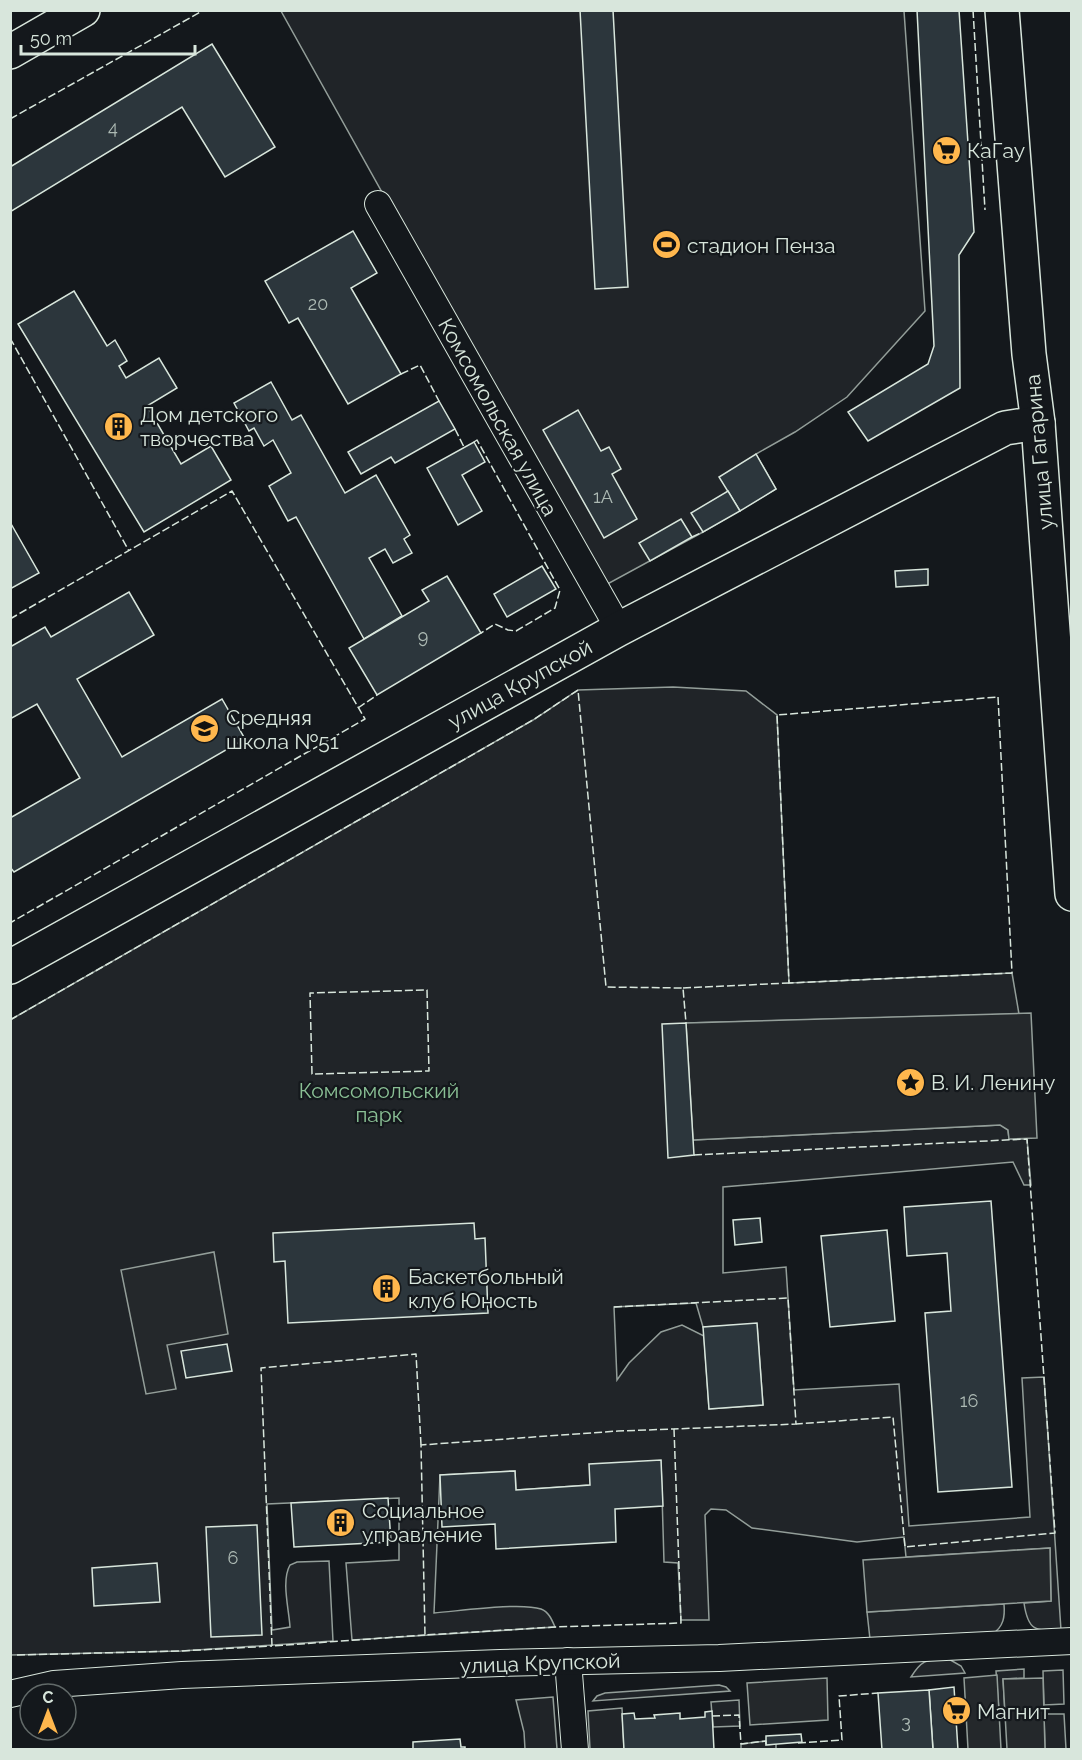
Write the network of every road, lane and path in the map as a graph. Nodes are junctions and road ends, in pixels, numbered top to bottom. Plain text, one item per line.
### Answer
1 (83, 10) edge
2 (1002, 10) edge
3 (10, 52) edge
4 (378, 204) dead end
5 (1038, 423) junction
6 (619, 629) junction
7 (1071, 894) edge
8 (10, 967) edge
9 (1071, 1641) edge
10 (568, 1661) junction
11 (10, 1694) edge
12 (575, 1749) edge

1 - 3 main road
2 - 5 main road, улица Гагарина
4 - 6 street, Комсомольская улица
5 - 6 main road, улица Крупской
5 - 7 main road, улица Гагарина
6 - 8 main road, улица Крупской
9 - 10 street, улица Крупской
10 - 11 street, улица Крупской
10 - 12 street

